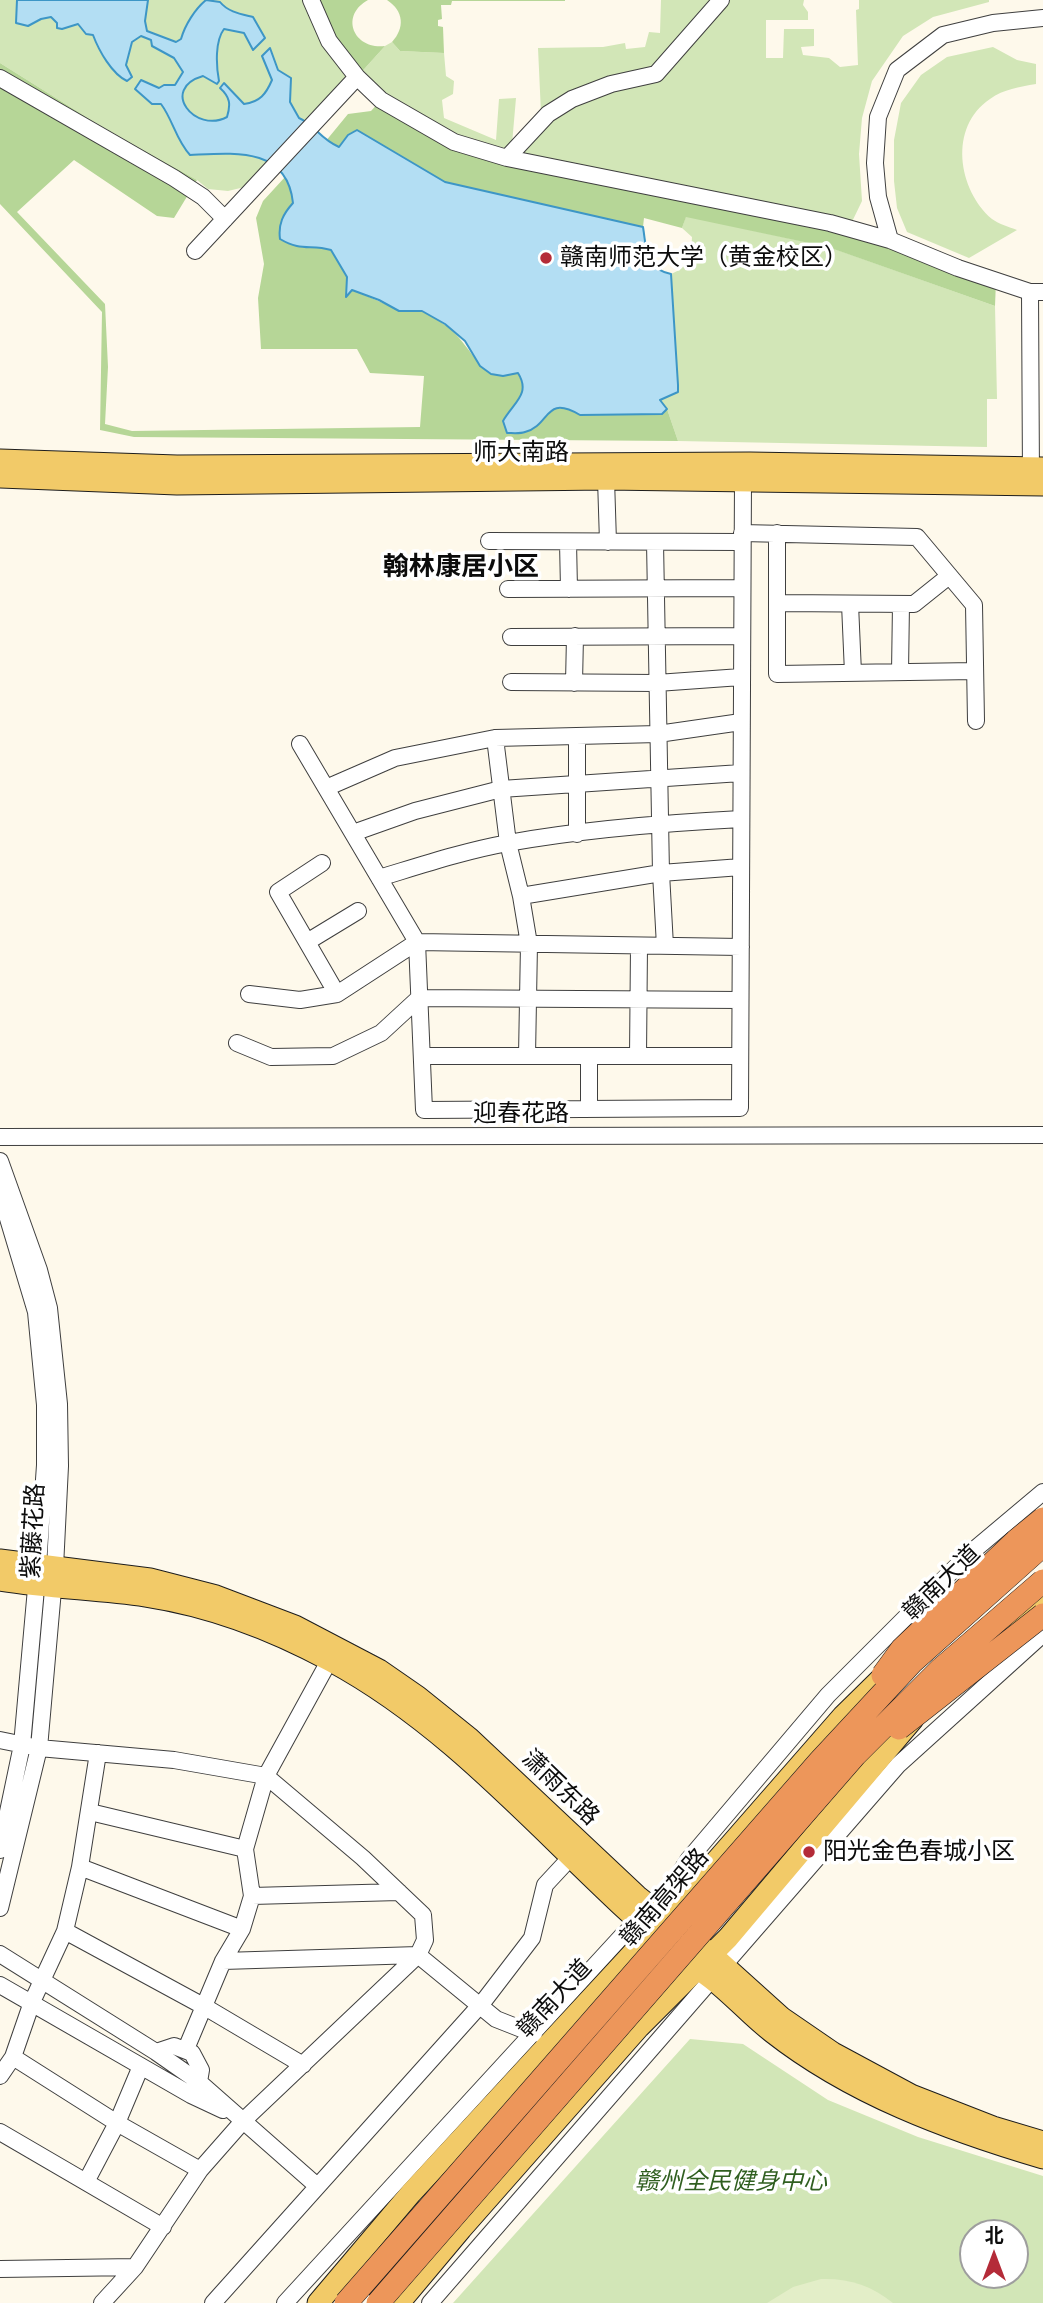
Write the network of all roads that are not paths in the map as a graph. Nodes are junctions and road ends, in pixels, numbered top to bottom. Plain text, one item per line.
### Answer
1 (311, 0) edge
2 (721, 0) edge
3 (1043, 18) edge
4 (356, 77) junction
5 (0, 78) edge
6 (507, 158) junction
7 (225, 219) junction
8 (890, 240) junction
9 (195, 251) dead end
10 (1037, 292) edge
11 (0, 460) edge
12 (1037, 476) edge
13 (0, 477) edge
14 (606, 479) junction
15 (743, 480) junction
16 (777, 533) junction
17 (742, 537) junction
18 (489, 541) dead end
19 (568, 542) junction
20 (608, 542) junction
21 (655, 542) junction
22 (949, 576) junction
23 (742, 588) junction
24 (508, 589) dead end
25 (569, 589) junction
26 (656, 589) junction
27 (778, 603) junction
28 (850, 604) junction
29 (901, 604) junction
30 (510, 636) dead end
31 (575, 636) junction
32 (656, 636) junction
33 (742, 636) junction
34 (975, 671) junction
35 (900, 672) junction
36 (853, 673) junction
37 (741, 677) junction
38 (511, 682) dead end
39 (574, 682) junction
40 (657, 683) junction
41 (976, 721) dead end
42 (741, 722) junction
43 (658, 734) junction
44 (577, 736) junction
45 (495, 738) junction
46 (300, 744) dead end
47 (741, 773) junction
48 (659, 777) junction
49 (578, 784) junction
50 (326, 788) junction
51 (501, 789) junction
52 (741, 819) junction
53 (660, 824) junction
54 (353, 833) junction
55 (577, 834) junction
56 (508, 843) junction
57 (322, 863) dead end
58 (741, 867) junction
59 (661, 873) junction
60 (379, 878) junction
61 (521, 895) junction
62 (358, 911) dead end
63 (307, 942) junction
64 (417, 942) junction
65 (529, 944) junction
66 (639, 946) junction
67 (665, 946) junction
68 (741, 947) junction
69 (249, 994) dead end
70 (337, 994) junction
71 (419, 998) junction
72 (528, 999) junction
73 (639, 999) junction
74 (740, 999) junction
75 (237, 1043) dead end
76 (422, 1056) junction
77 (527, 1056) junction
78 (589, 1056) junction
79 (638, 1056) junction
80 (740, 1056) junction
81 (589, 1109) junction
82 (1043, 1135) edge
83 (0, 1137) edge
84 (0, 1161) edge
85 (0, 1192) edge
86 (1043, 1492) edge
87 (1043, 1519) edge
88 (1043, 1528) edge
89 (1043, 1545) edge
90 (0, 1560) edge
91 (46, 1577) junction
92 (0, 1580) edge
93 (1043, 1581) edge
94 (1043, 1597) edge
95 (1043, 1615) edge
96 (1043, 1634) edge
97 (333, 1653) junction
98 (0, 1741) edge
99 (31, 1747) junction
100 (98, 1753) junction
101 (829, 1768) junction
102 (266, 1776) junction
103 (90, 1812) junction
104 (245, 1849) junction
105 (0, 1850) edge
106 (571, 1857) junction
107 (80, 1867) junction
108 (399, 1892) junction
109 (252, 1896) junction
110 (0, 1908) edge
111 (653, 1920) junction
112 (242, 1929) junction
113 (65, 1931) junction
114 (0, 1954) edge
115 (418, 1955) junction
116 (223, 1961) junction
117 (711, 1967) junction
118 (43, 1979) junction
119 (0, 1986) edge
120 (32, 2002) junction
121 (205, 2007) junction
122 (479, 2007) junction
123 (534, 2034) junction
124 (186, 2049) junction
125 (156, 2052) junction
126 (13, 2057) junction
127 (303, 2065) junction
128 (141, 2066) junction
129 (0, 2076) edge
130 (200, 2082) junction
131 (244, 2120) junction
132 (117, 2123) junction
133 (0, 2132) edge
134 (1043, 2142) edge
135 (1043, 2158) edge
136 (200, 2170) junction
137 (86, 2182) junction
138 (316, 2185) junction
139 (163, 2227) junction
140 (135, 2267) junction
141 (0, 2269) edge
142 (102, 2303) edge
143 (213, 2303) edge
144 (285, 2303) edge
145 (318, 2303) edge
146 (346, 2303) edge
147 (378, 2303) edge
148 (399, 2303) edge
149 (430, 2303) edge

1 - 4 street
2 - 6 street
3 - 8 street
4 - 6 street
4 - 7 street
5 - 7 street
6 - 8 street
7 - 9 street
8 - 10 street
10 - 12 street
11 - 12 main road, 师大南路
12 - 15 main road, 师大南路
13 - 14 main road, 师大南路
14 - 15 main road, 师大南路
14 - 20 street
15 - 17 street
16 - 17 street
16 - 22 street
16 - 27 street
17 - 21 street
17 - 23 street
18 - 19 street
19 - 20 street
19 - 25 street
20 - 21 street
21 - 26 street
22 - 29 street
22 - 34 street
23 - 26 street
23 - 33 street
24 - 25 street
25 - 26 street
26 - 32 street
27 - 28 street
27 - 36 street
28 - 29 street
28 - 36 street
29 - 35 street
30 - 31 street
31 - 32 street
31 - 39 street
32 - 33 street
32 - 40 street
33 - 37 street
34 - 35 street
34 - 41 street
35 - 36 street
37 - 40 street
37 - 42 street
38 - 39 street
39 - 40 street
40 - 43 street
42 - 43 street
42 - 47 street
43 - 44 street
43 - 48 street
44 - 45 street
44 - 49 street
45 - 50 street
45 - 51 street
46 - 50 street
47 - 48 street
47 - 52 street
48 - 49 street
48 - 53 street
49 - 51 street
49 - 55 street
50 - 54 street
51 - 54 street
51 - 56 street
52 - 53 street
52 - 58 street
53 - 55 street
53 - 59 street
54 - 60 street
55 - 56 street
56 - 60 street
56 - 61 street
57 - 63 street
58 - 59 street
58 - 68 street
59 - 61 street
59 - 67 street
60 - 64 street
61 - 65 street
62 - 63 street
63 - 70 street
64 - 65 street
64 - 70 street
64 - 71 street
65 - 66 street
65 - 72 street
66 - 67 street
66 - 73 street
67 - 68 street
68 - 74 street
69 - 70 street
71 - 72 street
71 - 75 street
71 - 76 street
72 - 73 street
72 - 77 street
73 - 74 street
73 - 79 street
74 - 80 street
76 - 77 street
76 - 81 street
77 - 78 street
78 - 79 street
78 - 81 street
79 - 80 street
80 - 81 street
82 - 83 street, 迎春花路
84 - 91 street, 紫藤花路
85 - 91 street, 紫藤花路
86 - 111 street
87 - 101 highway, bridge
88 - 111 main road, 赣南大道
89 - 101 highway, 赣南高架路, bridge
90 - 91 main road, 潇雨东路
91 - 92 main road, 潇雨东路
91 - 97 main road, 潇雨东路
91 - 99 street, 紫藤花路
93 - 101 highway, 赣南高架路, bridge
94 - 117 main road
95 - 101 highway, bridge
96 - 117 street
97 - 102 street
97 - 106 main road, 潇雨东路
97 - 111 main road, 潇雨东路
98 - 99 street
99 - 100 street
99 - 105 street, 紫藤花路
99 - 110 street, 紫藤花路
100 - 102 street
100 - 103 street
101 - 146 highway, 赣南高架路, bridge
101 - 147 highway, 赣南高架路, bridge
102 - 104 street
102 - 108 street
103 - 104 street
103 - 107 street
104 - 109 street
106 - 111 main road, 潇雨东路
106 - 122 street
107 - 112 street
107 - 113 street
108 - 109 street
108 - 115 street
109 - 112 street
111 - 117 main road, 潇雨东路
111 - 123 street
111 - 145 main road, 赣南大道
112 - 116 street
113 - 118 street
113 - 121 street
114 - 118 street
115 - 116 street
115 - 122 street
115 - 127 street
116 - 121 street
117 - 134 main road, 潇雨东路
117 - 135 main road, 潇雨东路
117 - 148 main road
117 - 149 street
118 - 120 street
118 - 125 street
119 - 120 street
120 - 126 street
120 - 128 street
121 - 124 street
121 - 127 street
122 - 123 street
122 - 138 street
123 - 144 street
124 - 125 street
124 - 130 street
125 - 130 street
126 - 129 street
126 - 132 street
127 - 131 street
128 - 131 street
128 - 132 street
130 - 131 street
131 - 136 street
131 - 138 street
132 - 136 street
132 - 137 street
133 - 137 street
136 - 139 street
137 - 139 street
138 - 143 street
139 - 140 street
140 - 141 street
140 - 142 street

